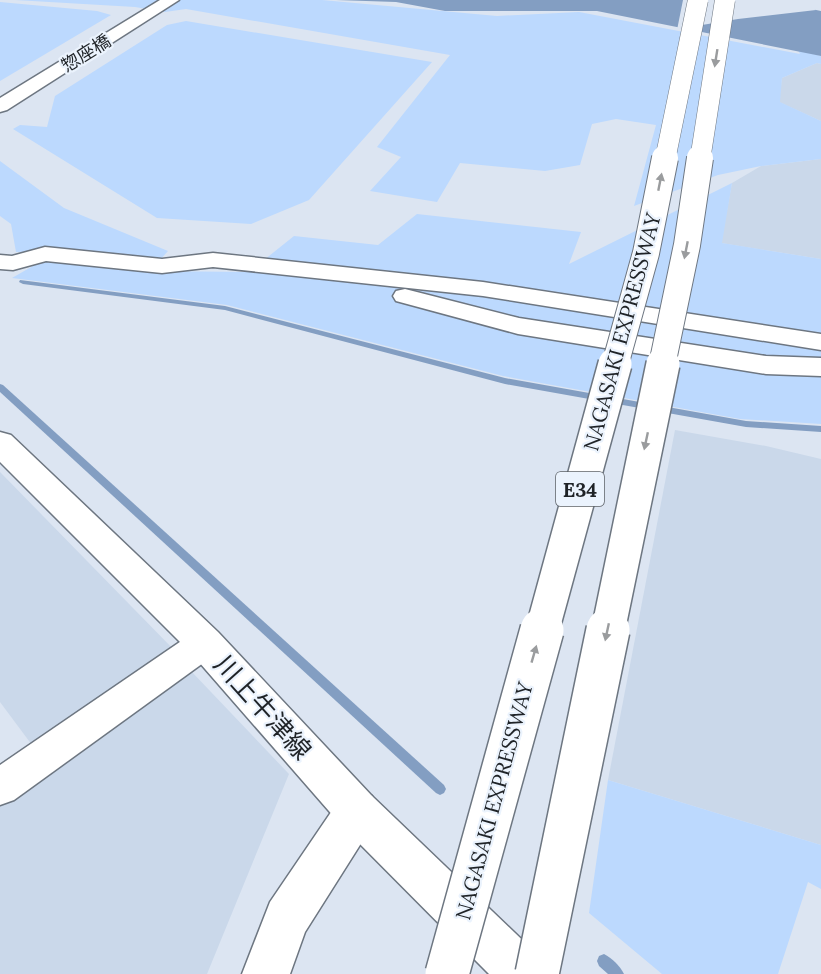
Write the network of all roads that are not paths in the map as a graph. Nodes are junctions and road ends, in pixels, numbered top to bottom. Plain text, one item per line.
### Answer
1 (171, 0) edge
2 (698, 0) edge
3 (725, 0) edge
4 (0, 106) edge
5 (0, 262) edge
6 (310, 271) junction
7 (821, 342) edge
8 (821, 367) edge
9 (0, 443) edge
10 (205, 643) junction
11 (0, 787) edge
12 (357, 811) junction
13 (266, 974) edge
14 (447, 974) edge
15 (523, 974) edge
16 (537, 974) edge

1 - 4 street, 惣座橋
14 -> 2 main road, NAGASAKI EXPRESSWAY / E34, bridge
3 -> 16 main road, NAGASAKI EXPRESSWAY / E34, bridge
5 - 6 street
6 - 7 street
6 - 8 street
9 - 10 main road, 川上牛津線
10 - 11 street
10 - 12 main road, 川上牛津線
12 - 13 main road
12 - 15 main road, 川上牛津線

